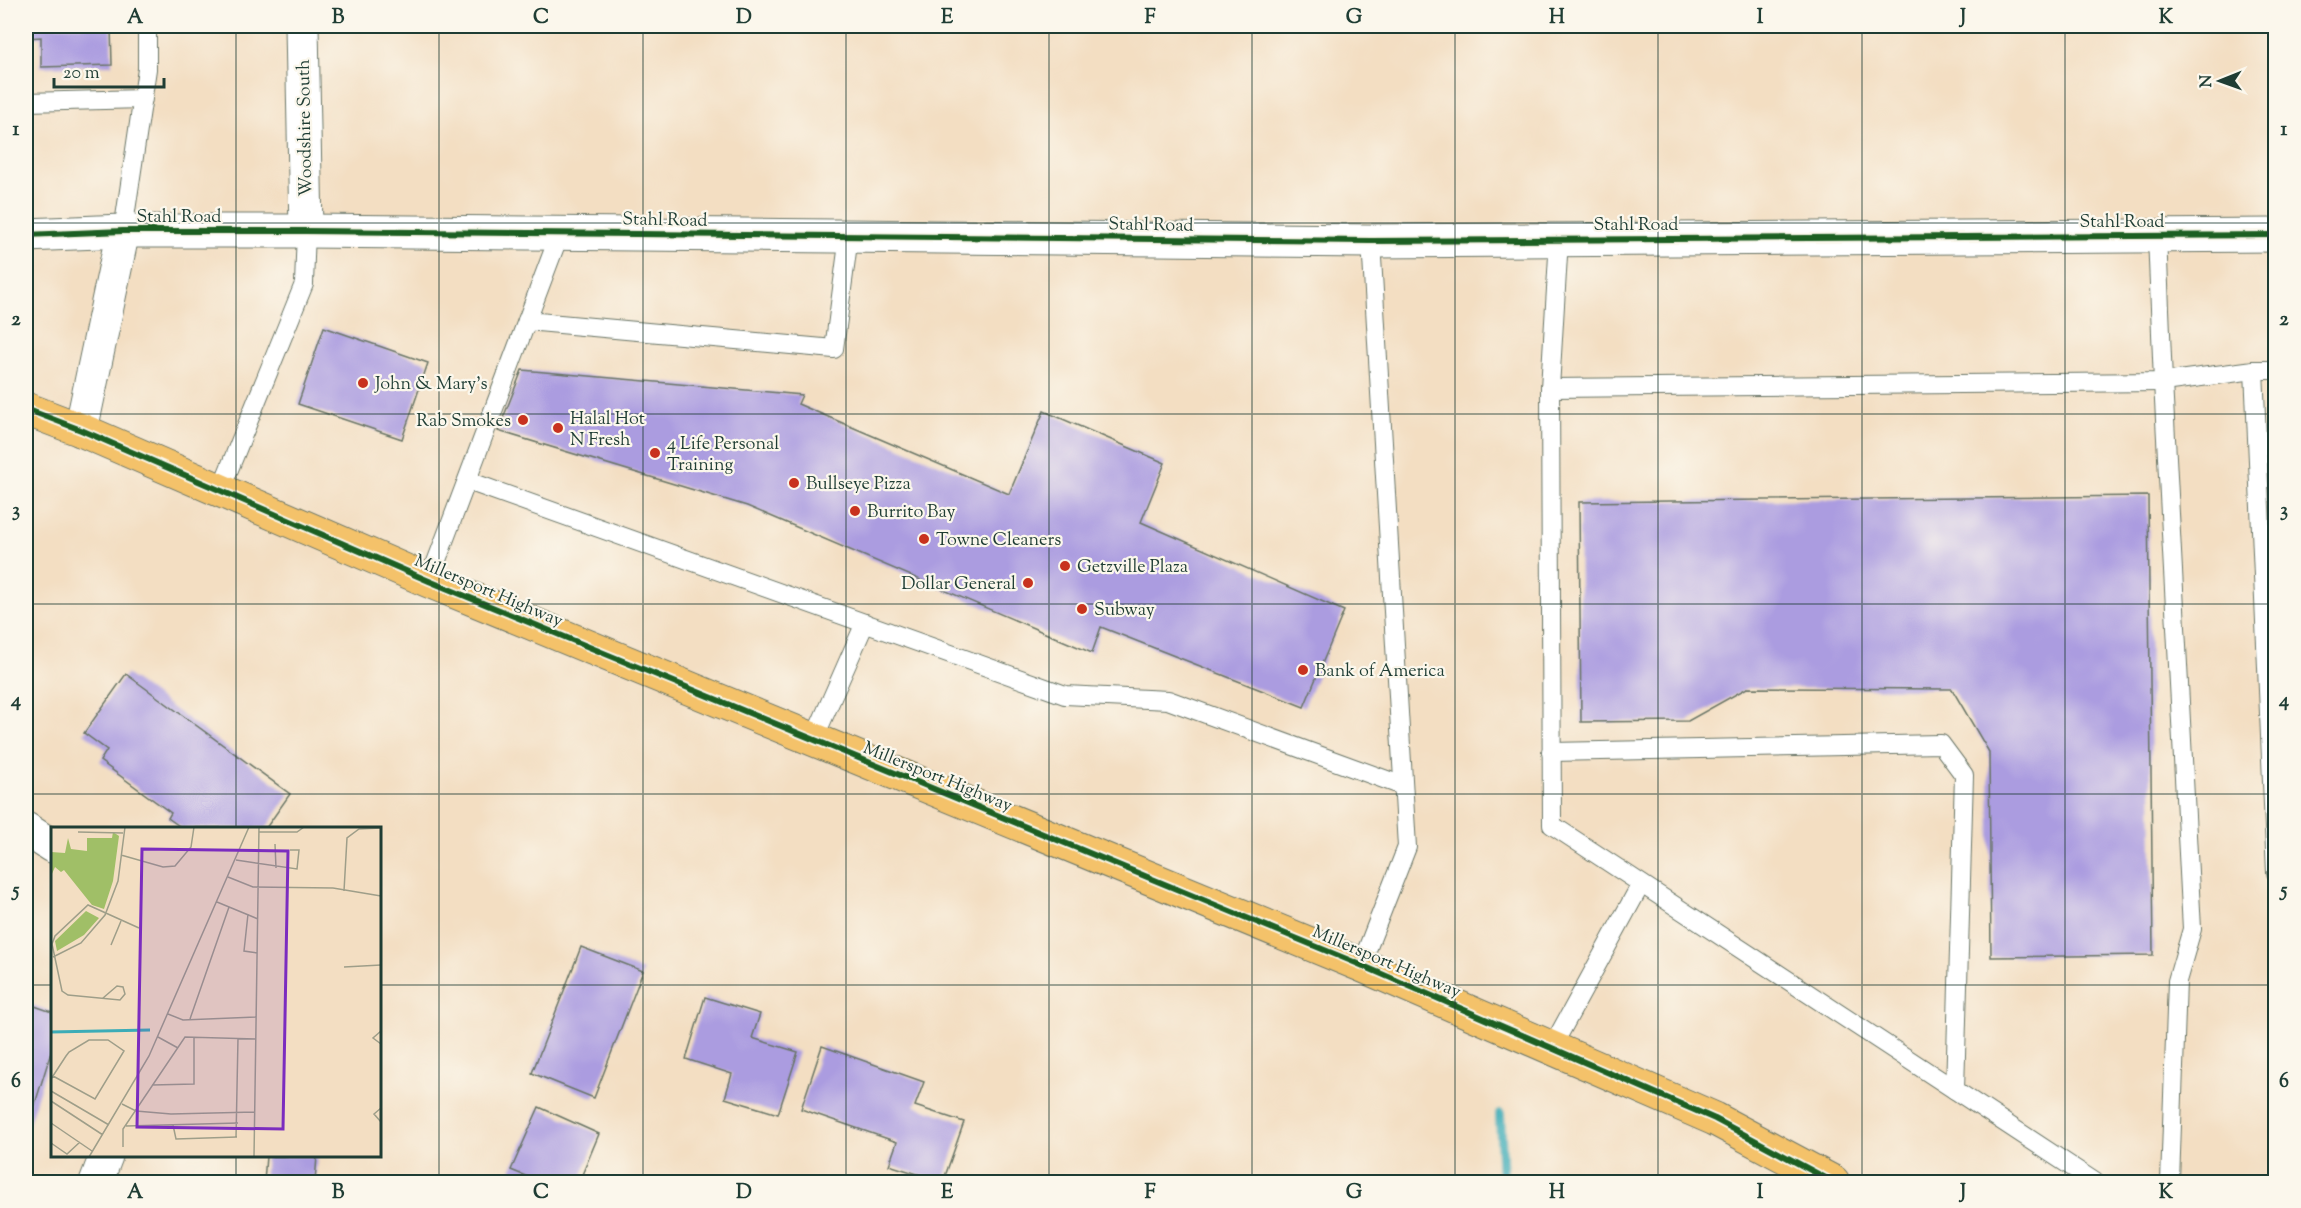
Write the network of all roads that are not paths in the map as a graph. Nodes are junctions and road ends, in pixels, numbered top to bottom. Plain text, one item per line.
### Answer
1 (147, 26) edge
2 (302, 26) edge
3 (143, 99) junction
4 (26, 102) edge
5 (123, 231) junction
6 (306, 231) junction
7 (561, 233) junction
8 (26, 235) edge
9 (849, 236) junction
10 (2157, 236) junction
11 (2276, 236) edge
12 (1558, 239) junction
13 (1371, 241) junction
14 (527, 321) junction
15 (2276, 369) edge
16 (2254, 370) junction
17 (2163, 382) junction
18 (1550, 388) junction
19 (26, 409) edge
20 (81, 430) junction
21 (468, 481) junction
22 (221, 489) junction
23 (429, 581) junction
24 (865, 623) junction
25 (813, 741) junction
26 (1551, 752) junction
27 (1403, 786) junction
28 (26, 830) edge
29 (51, 845) edge
30 (2276, 873) edge
31 (1641, 884) junction
32 (1361, 965) junction
33 (1551, 1049) junction
34 (1955, 1090) junction
35 (105, 1157) edge
36 (96, 1182) edge
37 (1833, 1182) edge
38 (2095, 1182) edge
39 (2170, 1182) edge

1 - 3 lane
2 - 6 street, Woodshire South
3 - 4 lane
3 - 5 lane
5 - 6 street, Stahl Road
5 - 8 street, Stahl Road
5 - 20 street
6 - 7 street, Stahl Road
6 - 22 lane
7 - 9 street, Stahl Road
7 - 14 lane
9 - 13 street, Stahl Road
9 - 14 lane
10 - 11 street, Stahl Road
10 - 12 street, Stahl Road
10 - 17 lane
12 - 13 street, Stahl Road
12 - 18 lane
13 - 27 lane
14 - 21 lane
15 - 16 lane
16 - 17 lane
16 - 30 lane
17 - 18 lane
17 - 39 lane
18 - 26 lane
19 - 20 main road, Millersport Highway
20 - 22 main road, Millersport Highway
21 - 23 lane
21 - 24 lane
22 - 23 main road, Millersport Highway
23 - 25 main road, Millersport Highway
24 - 25 lane
24 - 27 lane
25 - 32 main road, Millersport Highway
26 - 31 lane
26 - 34 lane
27 - 32 lane
28 - 29 street
31 - 33 lane
31 - 34 lane
32 - 33 main road, Millersport Highway
33 - 37 main road, Millersport Highway
34 - 38 lane
35 - 36 street

